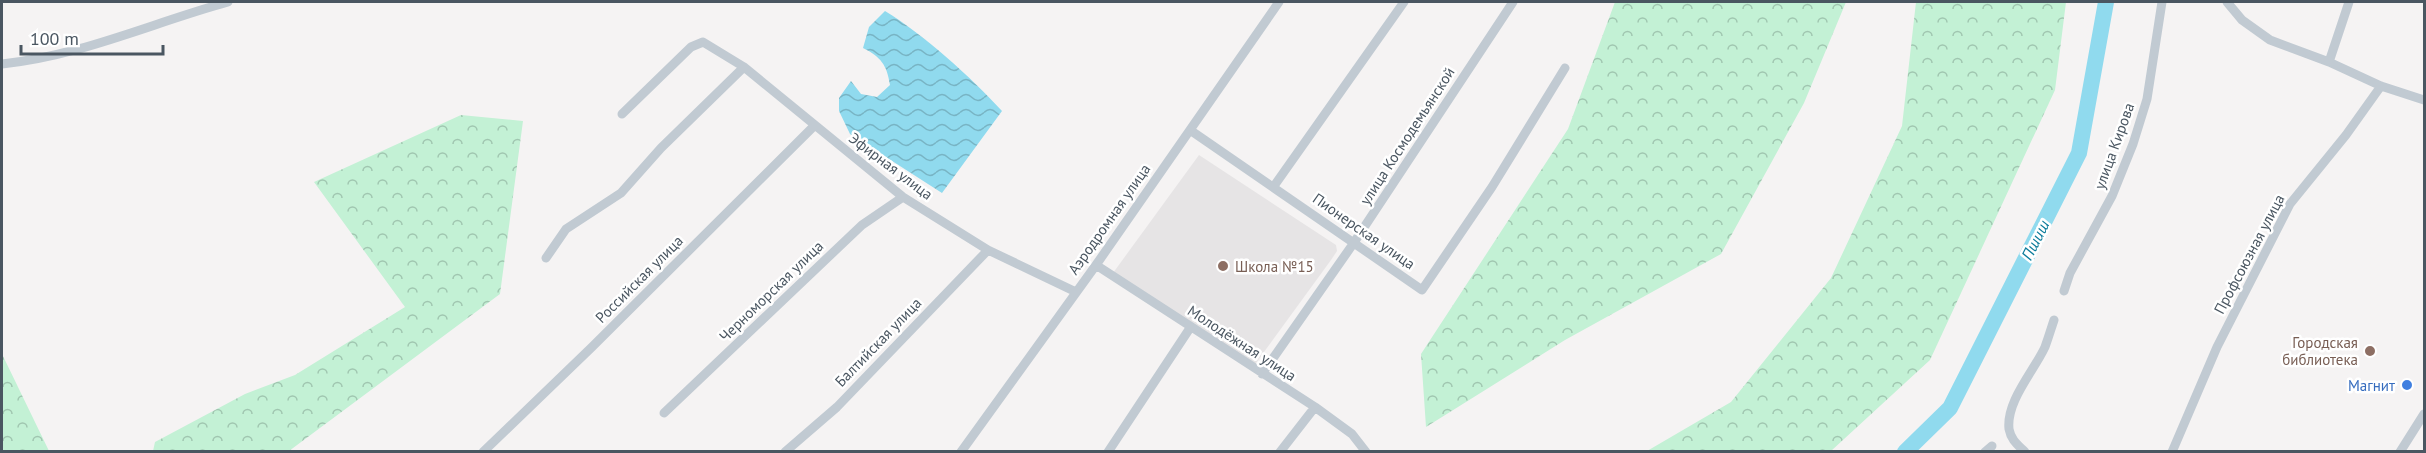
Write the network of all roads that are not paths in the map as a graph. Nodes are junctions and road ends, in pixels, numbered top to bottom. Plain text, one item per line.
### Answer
1 (190, 2) edge
2 (228, 2) edge
3 (1279, 2) edge
4 (1404, 2) edge
5 (1513, 2) edge
6 (2162, 2) edge
7 (2227, 2) edge
8 (2349, 2) edge
9 (192, 12) junction
10 (2329, 62) junction
11 (2, 64) edge
12 (744, 67) junction
13 (1565, 68) dead end
14 (2381, 86) junction
15 (2424, 100) edge
16 (622, 114) dead end
17 (814, 126) junction
18 (1190, 130) junction
19 (1274, 186) junction
20 (903, 197) junction
21 (1353, 244) junction
22 (988, 250) junction
23 (546, 258) dead end
24 (1096, 265) junction
25 (2064, 291) dead end
26 (1076, 292) junction
27 (2054, 320) dead end
28 (1190, 328) junction
29 (1262, 374) junction
30 (1315, 407) junction
31 (664, 413) dead end
32 (2424, 414) edge
33 (483, 452) edge
34 (785, 452) edge
35 (961, 452) edge
36 (1108, 452) edge
37 (1280, 452) edge
38 (1366, 452) edge
39 (2025, 452) edge
40 (2172, 452) edge
41 (2400, 452) edge

1 - 9 street
2 - 9 street
3 - 18 street, Аэродромная улица
4 - 19 street
5 - 21 street, улица Космодемьянской
6 - 25 street, улица Кирова
7 - 10 street
8 - 10 street
9 - 11 street
10 - 14 street
12 - 16 street, Эфирная улица
12 - 17 street, Эфирная улица
12 - 23 street
13 - 21 street, Пионерская улица
14 - 15 street
14 - 40 street, Профсоюзная улица
17 - 20 street, Эфирная улица
17 - 33 street, Российская улица
18 - 19 street, Пионерская улица
18 - 24 street, Аэродромная улица
19 - 21 street, Пионерская улица
20 - 22 street, Эфирная улица
20 - 31 street, Черноморская улица
21 - 29 street, улица Космодемьянской
22 - 26 street, Эфирная улица
22 - 34 street, Балтийская улица
24 - 26 street, Аэродромная улица
24 - 28 street, Молодёжная улица
26 - 35 street, Аэродромная улица
27 - 39 street
28 - 29 street, Молодёжная улица
28 - 36 street
29 - 30 street, Молодёжная улица
30 - 37 street
30 - 38 street, Молодёжная улица
32 - 41 street

